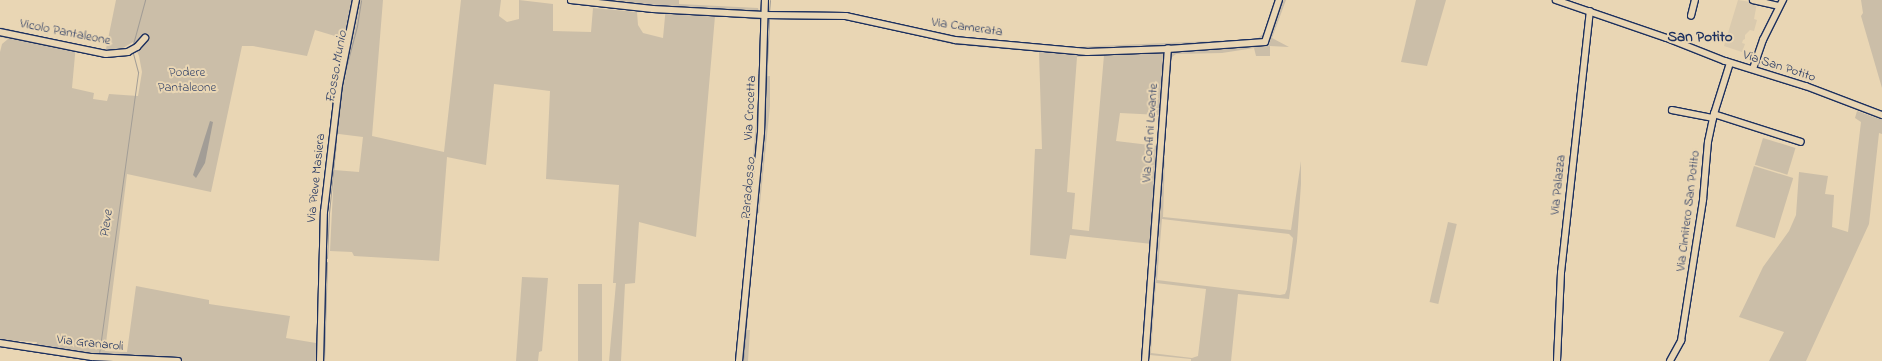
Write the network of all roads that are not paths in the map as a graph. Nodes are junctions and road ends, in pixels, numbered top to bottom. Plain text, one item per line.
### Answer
1 (356, 0) edge
2 (571, 0) edge
3 (766, 0) edge
4 (1280, 0) edge
5 (1556, 0) edge
6 (1695, 0) edge
7 (1753, 0) edge
8 (1783, 0) edge
9 (1779, 6) junction
10 (1590, 12) junction
11 (764, 15) junction
12 (1691, 16) dead end
13 (0, 32) edge
14 (145, 38) dead end
15 (1168, 49) junction
16 (1730, 63) junction
17 (1753, 69) junction
18 (1672, 110) dead end
19 (1882, 114) edge
20 (1713, 116) junction
21 (1801, 142) dead end
22 (0, 344) edge
23 (178, 361) edge
24 (320, 361) edge
25 (739, 361) edge
26 (1145, 361) edge
27 (1557, 361) edge
28 (1670, 361) edge

1 - 24 street, Via Pieve Masiera
2 - 11 street, Via Camerata
3 - 11 street, Via Crocetta
4 - 15 street
5 - 10 street, Via San Potito
6 - 12 street
7 - 9 street
8 - 9 street
9 - 17 street
10 - 16 street, Via San Potito
10 - 27 street, Via Palazza
11 - 15 street, Via Camerata
11 - 25 street, Via Crocetta
13 - 14 street, Vicolo Pantaleone
15 - 26 street, Via Confini Levante
16 - 17 street, Via San Potito
16 - 20 street, Via Cimitero San Potito
17 - 19 street, Via San Potito
18 - 20 street
20 - 21 street
20 - 28 street, Via Cimitero San Potito
22 - 23 street, Via Granaroli

